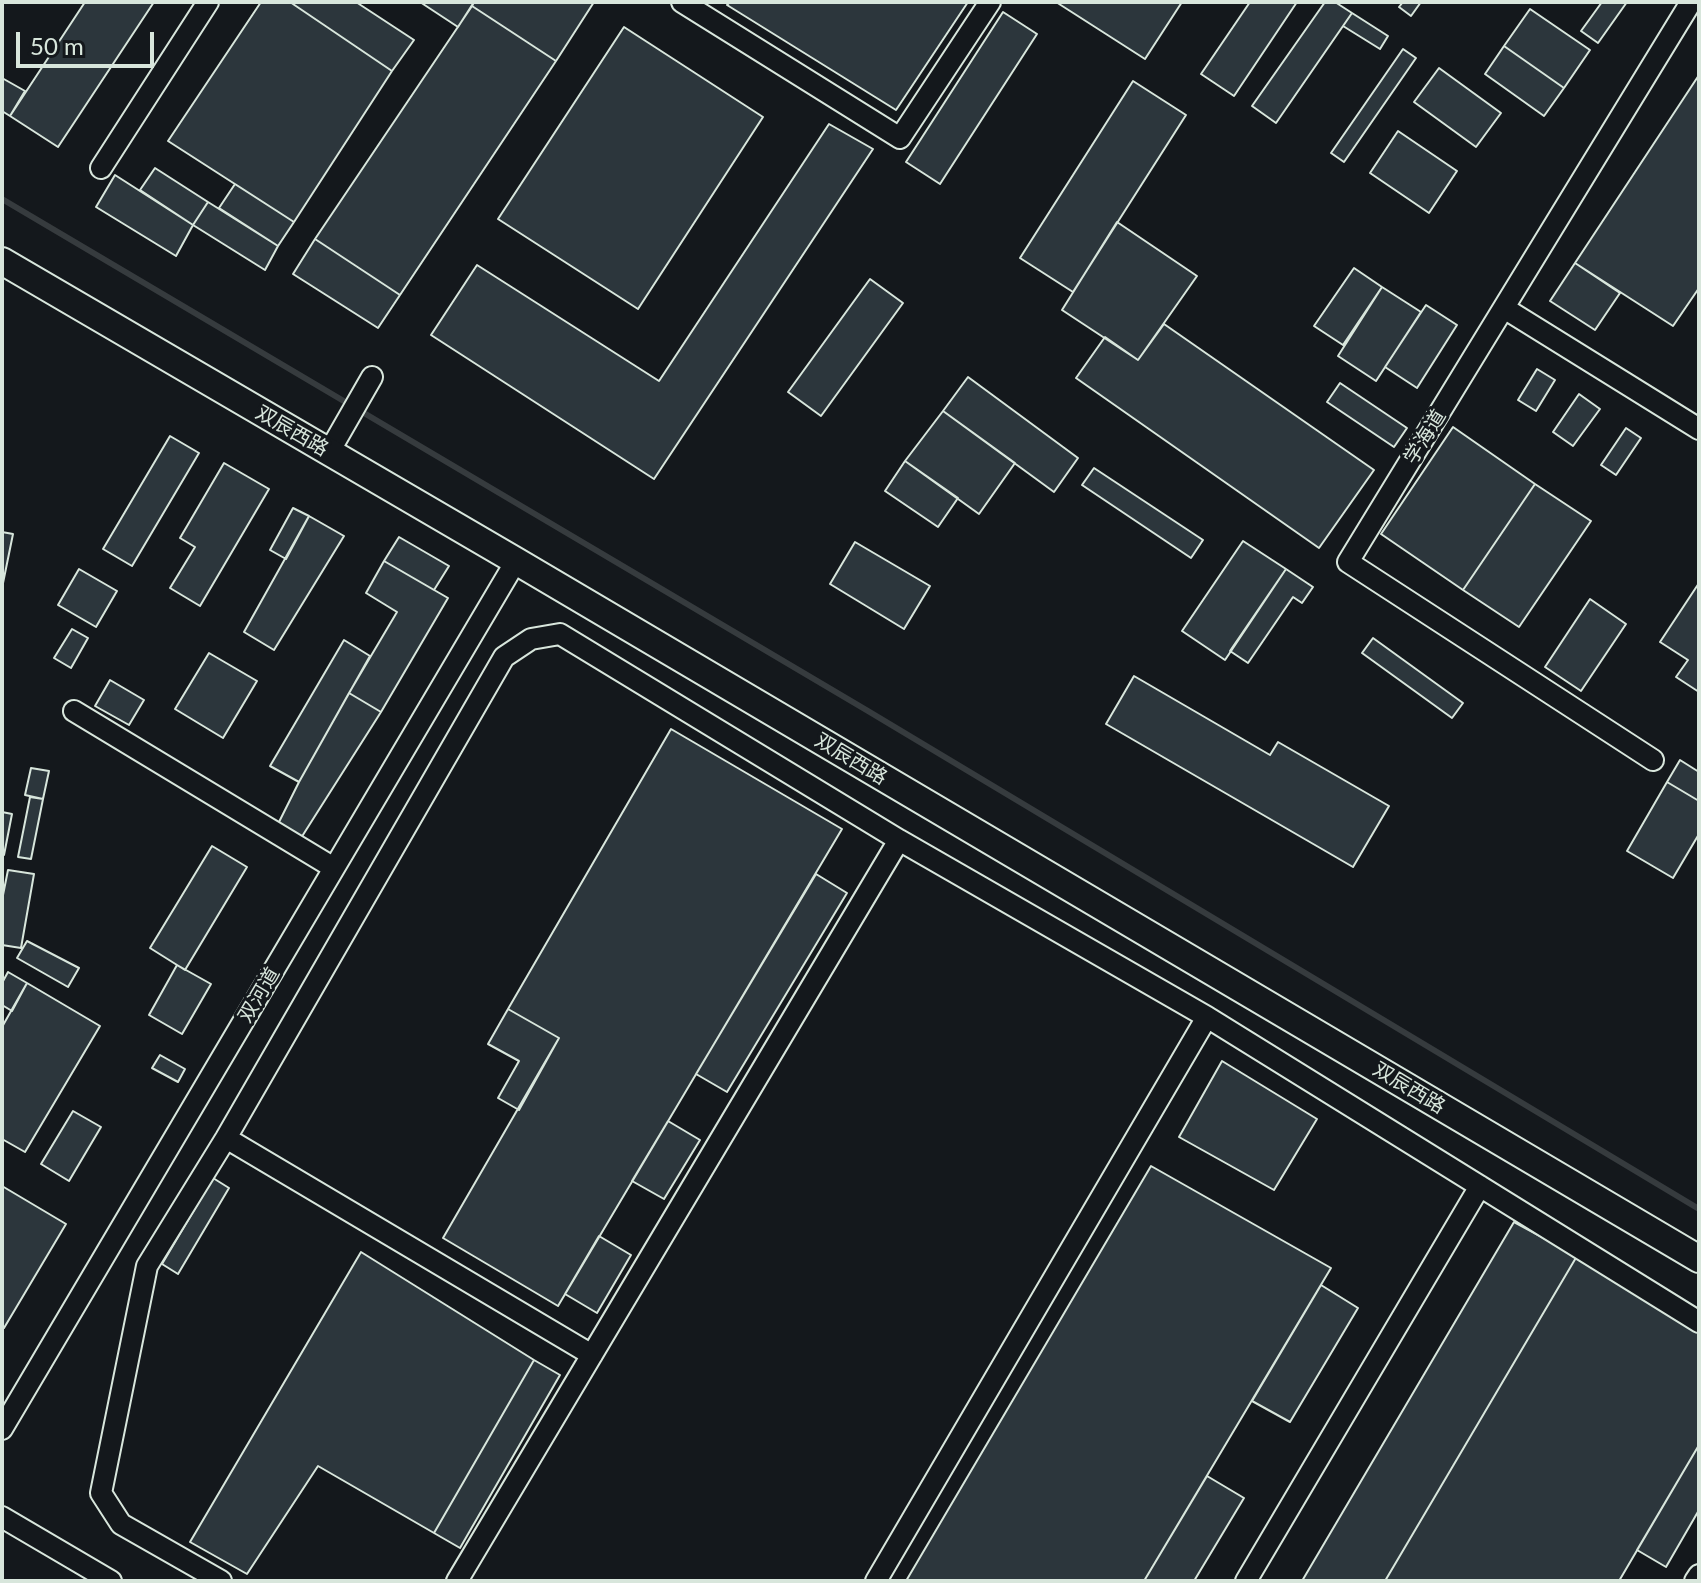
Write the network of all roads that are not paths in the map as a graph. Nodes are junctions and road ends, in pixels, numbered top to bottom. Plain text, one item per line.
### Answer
1 (208, 2) edge
2 (682, 2) edge
3 (990, 2) edge
4 (1691, 2) edge
5 (101, 168) dead end
6 (2, 261) edge
7 (1504, 308) junction
8 (372, 377) dead end
9 (1699, 429) edge
10 (329, 452) junction
11 (516, 561) junction
12 (74, 711) dead end
13 (1653, 760) dead end
14 (899, 840) junction
15 (334, 868) junction
16 (1207, 1017) junction
17 (226, 1138) junction
18 (1480, 1186) junction
19 (1699, 1259) edge
20 (1699, 1322) edge
21 (592, 1355) junction
22 (2, 1429) edge
23 (2, 1517) edge
24 (1699, 1575) edge
25 (111, 1581) edge
26 (221, 1581) edge
27 (457, 1581) edge
28 (876, 1581) edge
29 (1246, 1581) edge
30 (1695, 1581) edge

1 - 5 street
2 - 3 street
4 - 7 street, 学海道
6 - 10 main road, 双辰西路
7 - 9 street
7 - 13 street, 学海道
8 - 10 street
10 - 11 main road, 双辰西路
11 - 15 street, 双河道
11 - 19 main road, 双辰西路
12 - 15 street
14 - 16 street
14 - 17 street
14 - 21 street
15 - 22 street, 双河道
16 - 18 street
16 - 28 street
17 - 21 street
17 - 26 street
18 - 20 street
18 - 29 street
21 - 27 street
23 - 25 street
24 - 30 street

